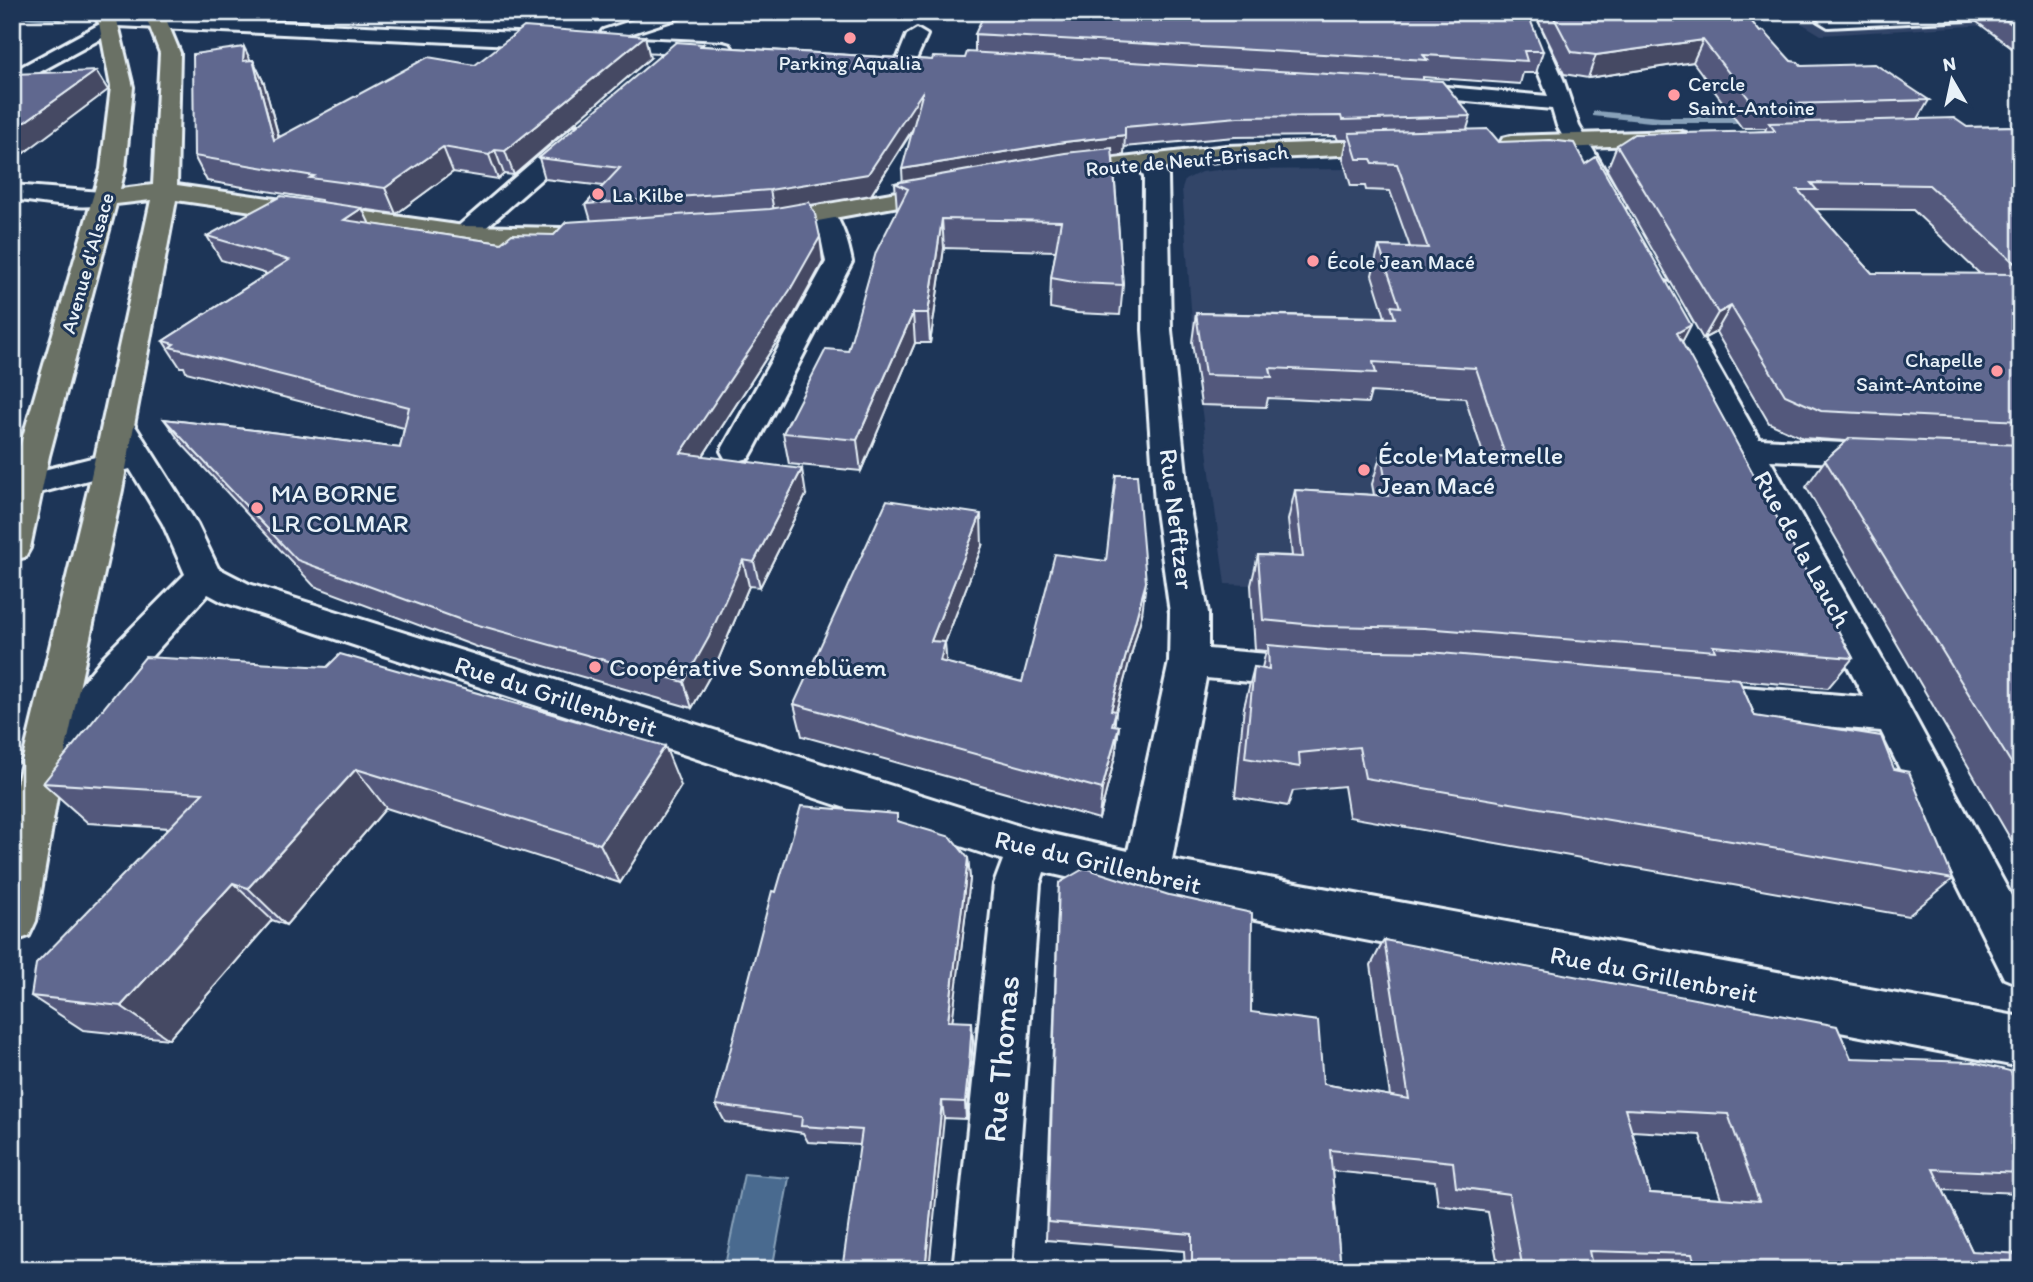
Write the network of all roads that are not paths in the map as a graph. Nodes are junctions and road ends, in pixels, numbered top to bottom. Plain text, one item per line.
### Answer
1 (678, 12) edge
2 (1523, 12) edge
3 (2010, 12) edge
4 (1907, 14) edge
5 (107, 21) edge
6 (1828, 21) dead end
7 (273, 29) junction
8 (161, 31) edge
9 (917, 35) dead end
10 (585, 42) junction
11 (681, 46) junction
12 (747, 50) edge
13 (933, 61) edge
14 (660, 64) edge
15 (12, 81) edge
16 (1387, 89) edge
17 (1558, 103) junction
18 (598, 118) edge
19 (1693, 138) edge
20 (1577, 141) junction
21 (1490, 144) edge
22 (1420, 146) edge
23 (1149, 161) junction
24 (1039, 176) edge
25 (976, 185) edge
26 (12, 192) edge
27 (164, 195) junction
28 (103, 203) junction
29 (12, 206) edge
30 (822, 213) junction
31 (735, 226) edge
32 (1627, 231) edge
33 (464, 234) junction
34 (579, 236) edge
35 (1646, 264) edge
36 (118, 423) joint
37 (1749, 449) junction
38 (737, 451) dead end
39 (1912, 456) edge
40 (125, 459) junction
41 (19, 487) edge
42 (12, 548) edge
43 (204, 576) junction
44 (1189, 662) junction
45 (1343, 674) edge
46 (1660, 696) edge
47 (1894, 716) junction
48 (42, 762) junction
49 (1029, 849) junction
50 (1146, 874) junction
51 (12, 921) edge
52 (2021, 962) edge
53 (2021, 1042) edge
54 (982, 1270) edge

1 - 10 street
2 - 17 street
3 - 4 street
4 - 6 street
5 - 8 main road
5 - 15 street
5 - 28 main road, Avenue d'Alsace
7 - 8 street
7 - 8 street
7 - 10 street
8 - 27 main road
9 - 13 street
10 - 11 street
11 - 12 street
11 - 14 street
16 - 17 street
17 - 20 street
18 - 33 street
19 - 20 main road
20 - 21 main road
20 - 32 street
22 - 23 main road, Route de Neuf-Brisach
23 - 24 main road, Route de Neuf-Brisach
23 - 44 street, Rue Nefftzer
25 - 30 main road
26 - 28 street
27 - 28 main road
27 - 33 main road
27 - 36 main road
28 - 29 street
28 - 41 main road, Avenue d'Alsace
30 - 31 main road
30 - 38 street
33 - 34 main road
35 - 37 street, Rue de la Lauch
36 - 40 street
37 - 39 street
37 - 47 street, Rue de la Lauch
40 - 41 street
40 - 43 street
40 - 48 main road
41 - 42 main road, Avenue d'Alsace
43 - 48 street
43 - 49 street, Rue du Grillenbreit
44 - 45 street
44 - 50 street, Rue Nefftzer
46 - 47 street
47 - 52 street, Rue de la Lauch
48 - 51 main road
49 - 50 street, Rue du Grillenbreit
49 - 54 street, Rue Thomas
50 - 53 street, Rue du Grillenbreit

